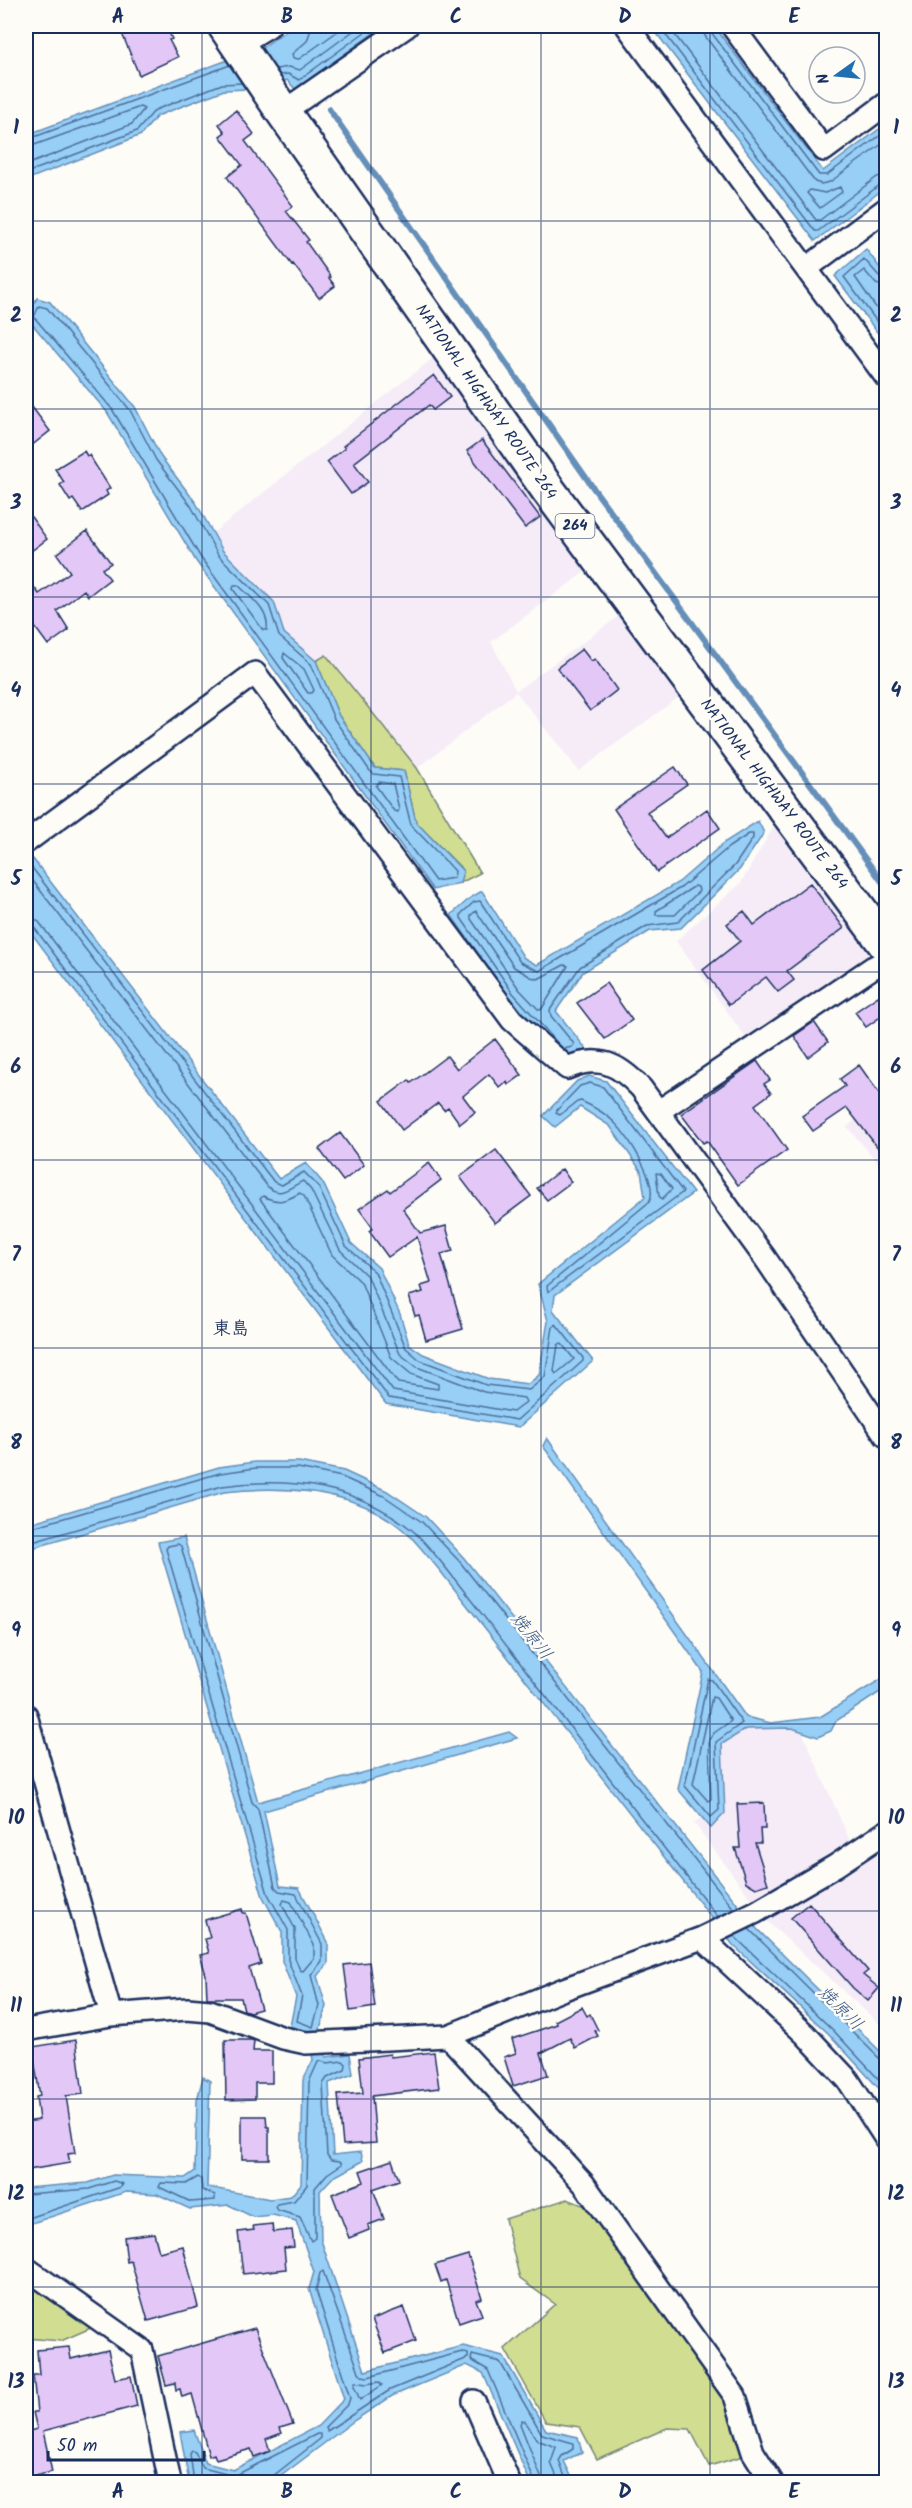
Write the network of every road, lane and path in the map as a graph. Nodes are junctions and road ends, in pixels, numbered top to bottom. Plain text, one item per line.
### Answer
1 (269, 26) edge
2 (407, 26) edge
3 (627, 26) edge
4 (732, 26) edge
5 (232, 35) edge
6 (886, 104) edge
7 (278, 105) junction
8 (886, 209) edge
9 (807, 268) junction
10 (886, 377) edge
11 (26, 842) edge
12 (886, 945) edge
13 (886, 961) edge
14 (659, 1111) junction
15 (886, 1436) edge
16 (26, 1715) edge
17 (886, 1832) edge
18 (702, 1938) junction
19 (111, 2015) junction
20 (26, 2030) edge
21 (447, 2036) junction
22 (886, 2139) edge
23 (26, 2268) edge
24 (474, 2402) dead end
25 (170, 2482) edge
26 (509, 2482) edge
27 (772, 2482) edge

1 - 5 street
2 - 7 street
3 - 9 street
4 - 6 street
5 - 7 highway, NATIONAL HIGHWAY ROUTE 264 / 264
7 - 12 highway, NATIONAL HIGHWAY ROUTE 264 / 264
8 - 9 street
9 - 10 street
11 - 14 street
13 - 14 street
14 - 15 street
16 - 19 street
17 - 18 street
18 - 21 street
18 - 22 street
19 - 20 street
19 - 21 street
21 - 27 street
23 - 25 street
24 - 26 street

